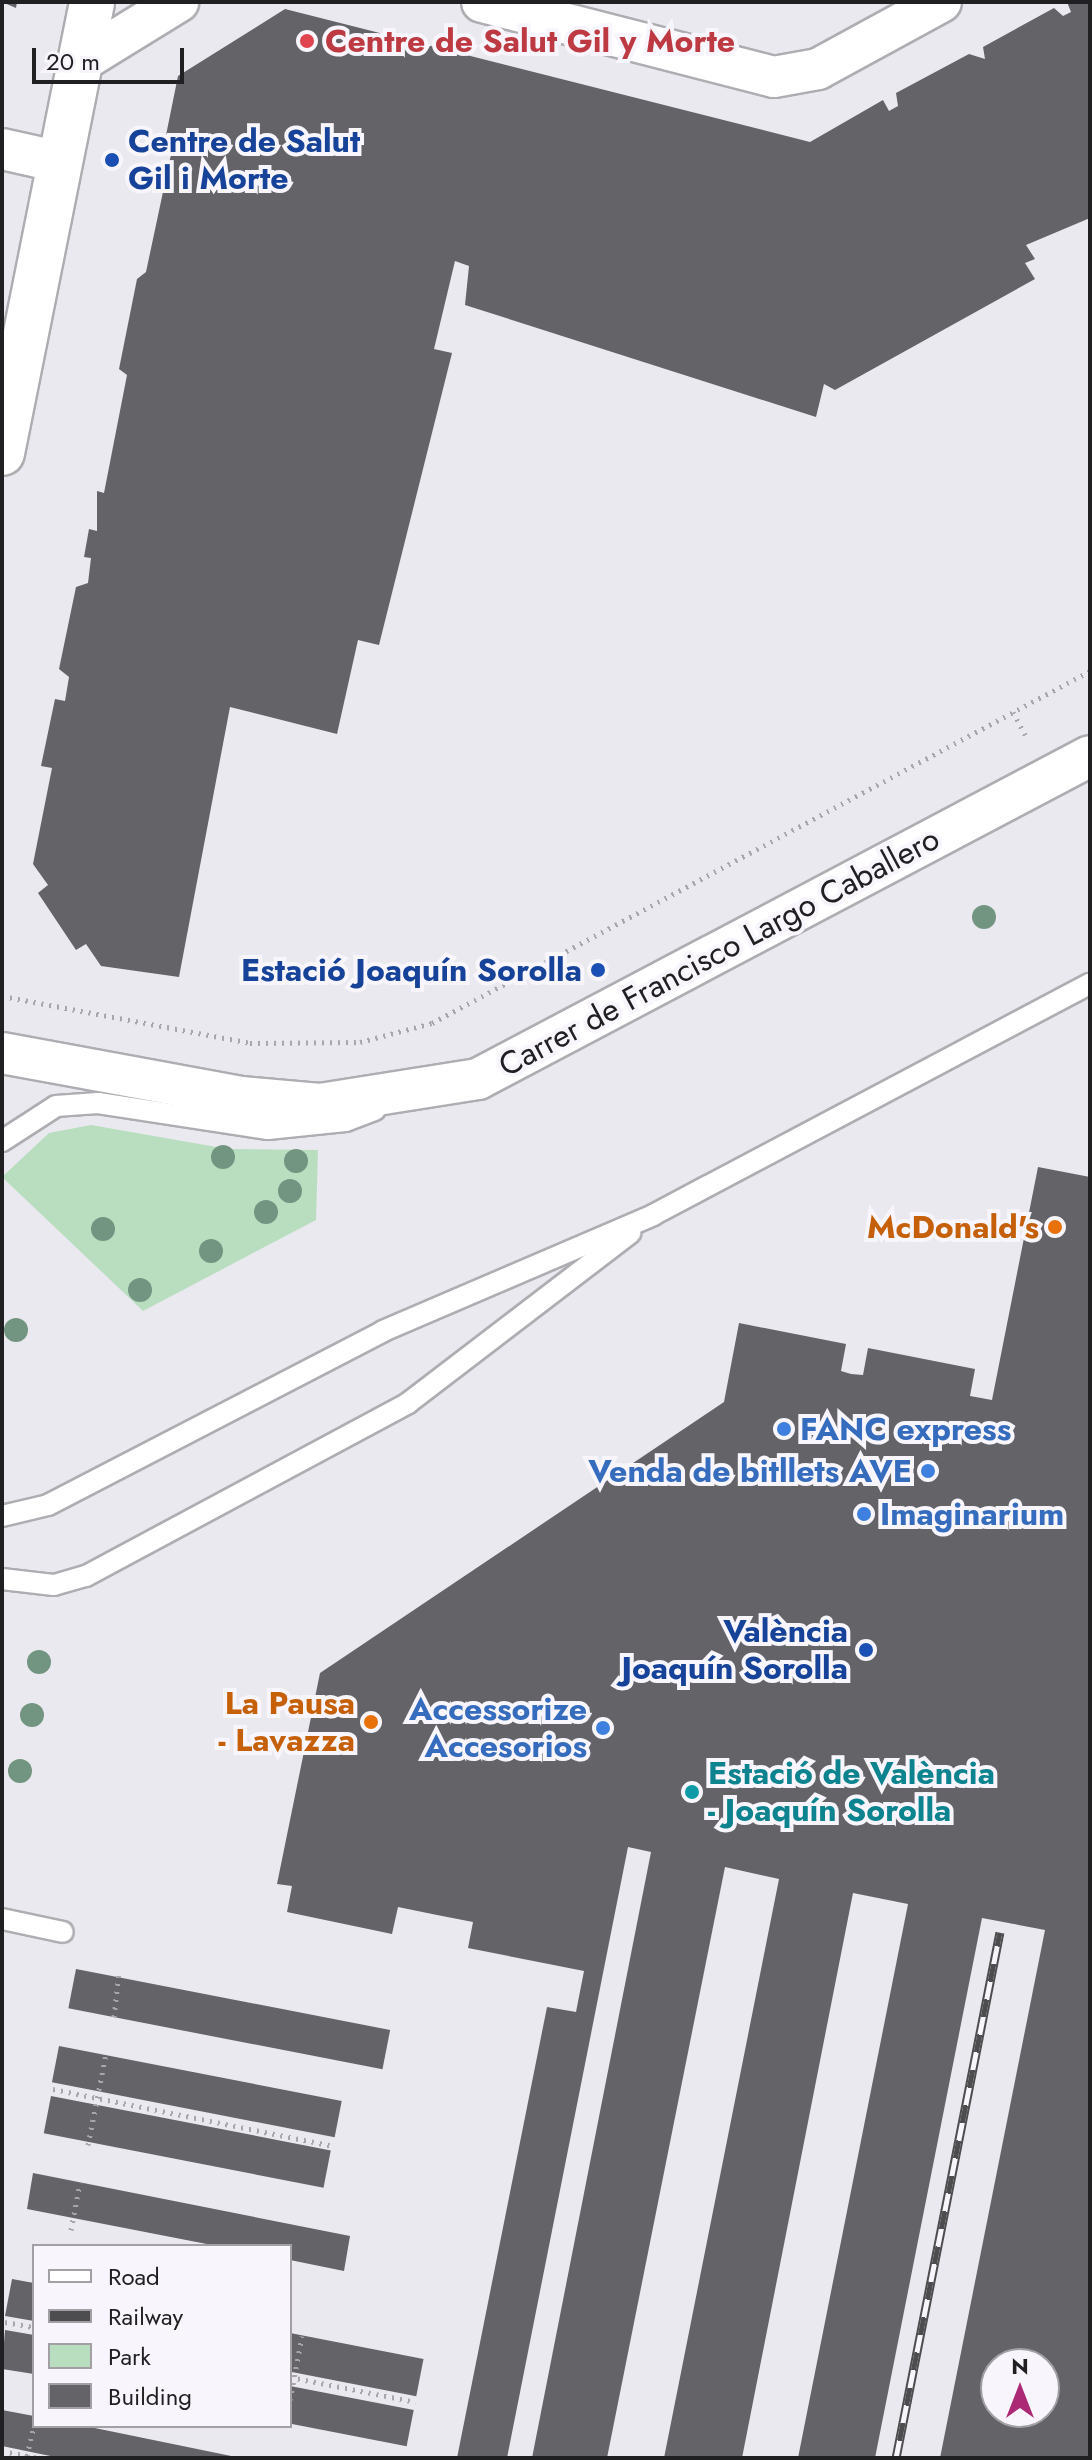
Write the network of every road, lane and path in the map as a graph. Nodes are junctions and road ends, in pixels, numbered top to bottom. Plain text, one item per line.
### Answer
1 (92, 2) edge
2 (178, 2) edge
3 (482, 2) edge
4 (941, 2) edge
5 (82, 61) junction
6 (2, 149) edge
7 (60, 162) junction
8 (2, 453) edge
9 (1090, 671) edge
10 (1090, 756) edge
11 (1090, 984) edge
12 (2, 996) edge
13 (2, 1053) edge
14 (408, 1096) junction
15 (2, 1141) edge
16 (653, 1215) junction
17 (2, 1516) edge
18 (2, 1579) edge
19 (2, 1919) edge
20 (63, 1932) dead end
21 (119, 1972) dead end
22 (114, 2017) dead end
23 (106, 2054) dead end
24 (53, 2089) dead end
25 (97, 2098) junction
26 (88, 2145) dead end
27 (332, 2146) dead end
28 (80, 2183) dead end
29 (71, 2230) dead end
30 (5, 2322) dead end
31 (32, 2327) edge
32 (302, 2336) dead end
33 (292, 2377) edge
34 (416, 2402) dead end
35 (34, 2428) edge
36 (2, 2451) edge
37 (27, 2457) edge
38 (38, 2458) edge

1 - 5 main road
2 - 5 street
3 - 4 street
5 - 7 main road
6 - 7 street
7 - 8 main road
9 - 12 path
10 - 14 street, Carrer de Francisco Largo Caballero
11 - 16 lane
13 - 14 street, Carrer de Francisco Largo Caballero
14 - 15 lane
16 - 17 lane
16 - 18 lane
19 - 20 lane
21 - 22 path
23 - 25 path
24 - 25 path
25 - 26 path
25 - 27 path
28 - 29 path
30 - 31 path
32 - 33 path
33 - 34 path
35 - 37 path
36 - 37 path
37 - 38 path

